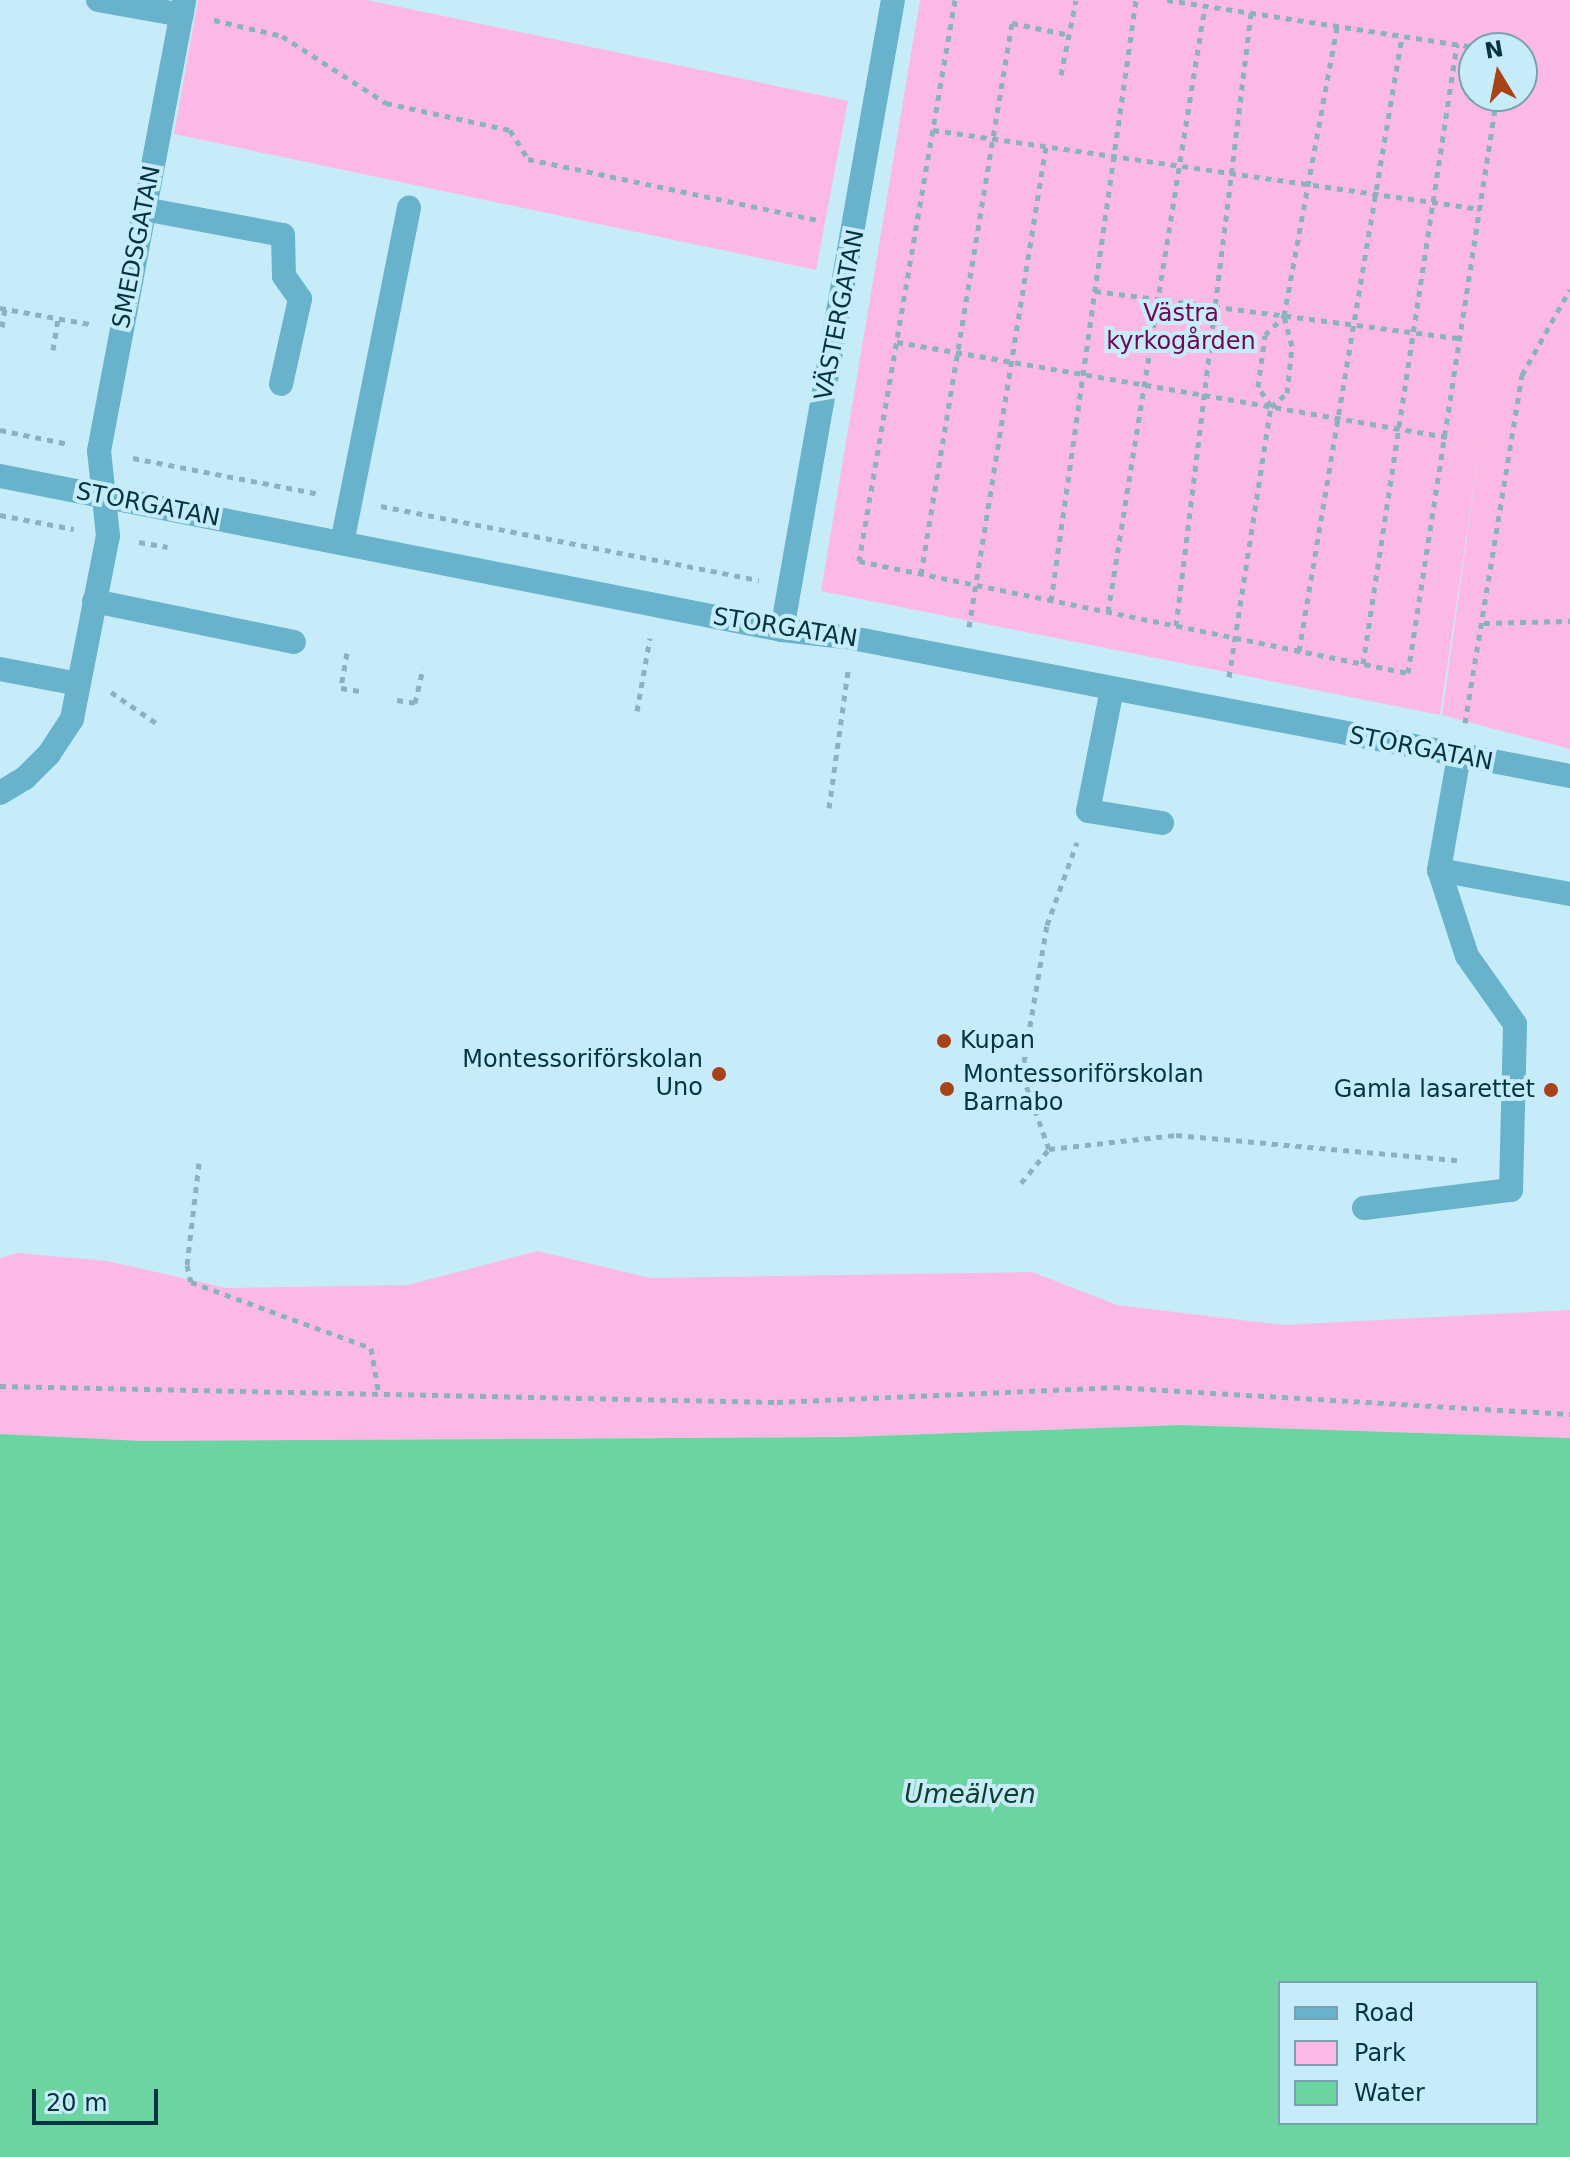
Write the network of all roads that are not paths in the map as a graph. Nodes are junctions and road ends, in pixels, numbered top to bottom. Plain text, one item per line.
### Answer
1 (98, 0) edge
2 (893, 0) edge
3 (183, 7) edge
4 (409, 208) dead end
5 (144, 209) junction
6 (281, 384) dead end
7 (0, 476) edge
8 (100, 496) junction
9 (342, 543) junction
10 (94, 601) junction
11 (782, 630) junction
12 (294, 642) dead end
13 (0, 669) edge
14 (79, 684) junction
15 (1112, 689) junction
16 (1461, 746) junction
17 (1570, 776) edge
18 (0, 793) edge
19 (1162, 823) dead end
20 (1439, 870) junction
21 (1570, 894) edge
22 (1364, 1208) dead end

1 - 3 street
2 - 11 street, VÄSTERGATAN
3 - 5 street, SMEDSGATAN
4 - 9 street
5 - 6 street
5 - 8 street, SMEDSGATAN
7 - 8 street, STORGATAN
8 - 9 street, STORGATAN
8 - 10 street, SMEDSGATAN
9 - 11 street, STORGATAN
10 - 12 street
10 - 14 street, SMEDSGATAN
11 - 15 street, STORGATAN
13 - 14 street
14 - 18 street, SMEDSGATAN
15 - 16 street, STORGATAN
15 - 19 street
16 - 17 street, STORGATAN
16 - 20 street
20 - 21 street
20 - 22 street

